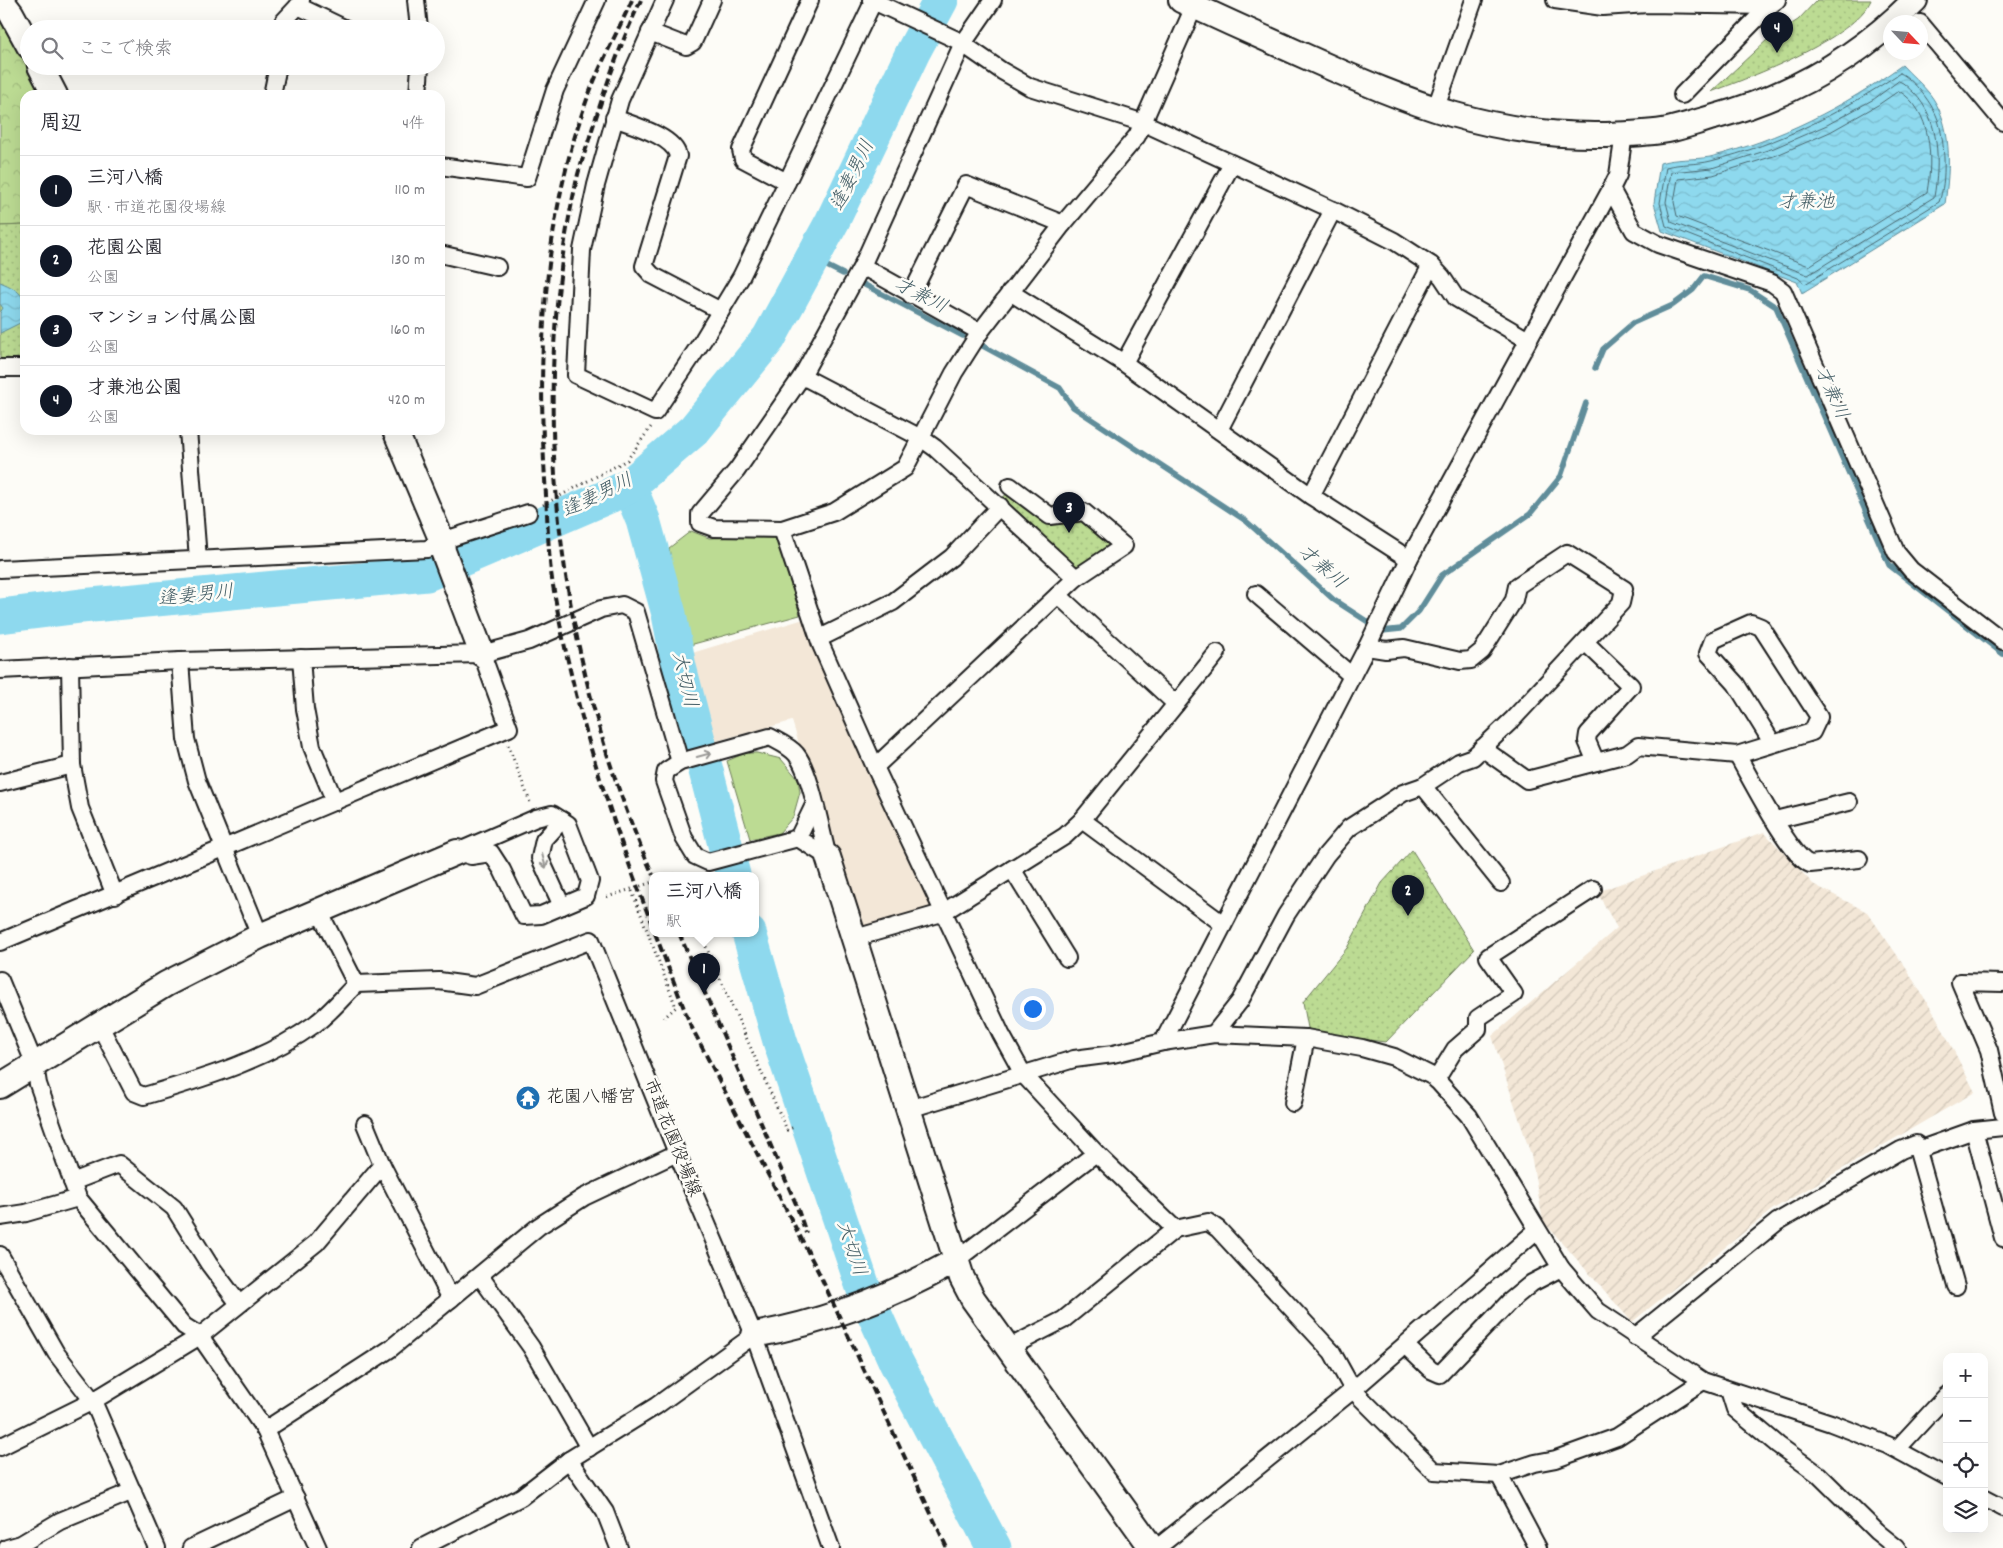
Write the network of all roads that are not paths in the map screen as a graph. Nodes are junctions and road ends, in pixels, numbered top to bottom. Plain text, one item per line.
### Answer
1 (1, 0) edge
2 (416, 0) edge
3 (597, 0) edge
4 (665, 0) edge
5 (712, 0) edge
6 (810, 0) edge
7 (993, 0) edge
8 (1474, 0) edge
9 (1555, 0) edge
10 (876, 2) edge
11 (1191, 2) edge
12 (300, 3) edge
13 (1773, 3) edge
14 (1913, 11) edge
15 (285, 20) edge
16 (330, 20) edge
17 (418, 20) edge
18 (20, 30) edge
19 (650, 32) junction
20 (959, 43) junction
21 (45, 75) edge
22 (276, 75) edge
23 (419, 75) edge
24 (52, 90) edge
25 (273, 90) edge
26 (418, 90) edge
27 (1682, 95) dead end
28 (1435, 110) junction
29 (614, 118) junction
30 (2003, 122) edge
31 (1144, 123) junction
32 (1624, 134) junction
33 (1232, 164) junction
34 (445, 167) edge
35 (787, 182) junction
36 (1611, 189) junction
37 (1333, 210) junction
38 (1063, 224) junction
39 (445, 255) edge
40 (1431, 265) junction
41 (862, 266) junction
42 (497, 267) dead end
43 (1010, 292) junction
44 (911, 295) junction
45 (721, 311) junction
46 (980, 332) junction
47 (1528, 340) junction
48 (1124, 364) junction
49 (0, 368) edge
50 (20, 368) edge
51 (802, 376) junction
52 (1219, 430) junction
53 (188, 435) edge
54 (397, 435) edge
55 (921, 438) junction
56 (1010, 486) dead end
57 (1311, 496) junction
58 (1000, 506) junction
59 (528, 513) road end
60 (782, 529) junction
61 (443, 546) junction
62 (198, 559) junction
63 (1409, 559) junction
64 (0, 569) edge
65 (1076, 578) junction
66 (1256, 594) dead end
67 (1058, 595) junction
68 (1373, 633) junction
69 (820, 638) junction
70 (2003, 641) edge
71 (1585, 642) junction
72 (1217, 653) dead end
73 (482, 654) junction
74 (301, 658) junction
75 (180, 661) junction
76 (70, 666) junction
77 (0, 670) edge
78 (1352, 676) junction
79 (1176, 704) junction
80 (1773, 744) junction
81 (1482, 748) junction
82 (1737, 755) junction
83 (680, 762) junction
84 (1596, 762) junction
85 (72, 765) junction
86 (875, 767) junction
87 (0, 782) edge
88 (1423, 786) junction
89 (335, 802) junction
90 (1849, 802) dead end
91 (814, 805) junction
92 (562, 820) junction
93 (1082, 820) junction
94 (1775, 820) junction
95 (502, 833) junction
96 (798, 838) junction
97 (224, 849) junction
98 (457, 852) junction
99 (491, 853) junction
100 (828, 857) junction
101 (1859, 860) dead end
102 (1012, 869) junction
103 (1501, 883) dead end
104 (1593, 889) dead end
105 (115, 895) junction
106 (562, 906) junction
107 (319, 911) junction
108 (942, 913) junction
109 (1223, 924) junction
110 (260, 936) junction
111 (855, 938) junction
112 (0, 942) edge
113 (1067, 958) dead end
114 (0, 980) edge
115 (2003, 983) edge
116 (356, 984) junction
117 (98, 1024) junction
118 (1214, 1034) junction
119 (1306, 1038) junction
120 (1163, 1042) junction
121 (34, 1065) junction
122 (1023, 1074) junction
123 (1436, 1080) junction
124 (0, 1086) edge
125 (1293, 1103) dead end
126 (909, 1109) junction
127 (2003, 1113) edge
128 (365, 1124) dead end
129 (2003, 1127) edge
130 (1974, 1130) junction
131 (1918, 1150) junction
132 (1096, 1152) junction
133 (676, 1154) junction
134 (382, 1166) junction
135 (72, 1182) junction
136 (1996, 1188) edge
137 (78, 1198) junction
138 (0, 1217) edge
139 (1176, 1229) junction
140 (1537, 1230) junction
141 (2003, 1238) edge
142 (0, 1255) edge
143 (956, 1261) junction
144 (1561, 1268) junction
145 (480, 1276) junction
146 (1956, 1286) dead end
147 (451, 1299) junction
148 (239, 1304) junction
149 (754, 1335) junction
150 (200, 1336) junction
151 (1635, 1337) junction
152 (1406, 1346) junction
153 (1008, 1348) junction
154 (1703, 1381) junction
155 (1353, 1390) junction
156 (1729, 1390) junction
157 (1944, 1398) edge
158 (93, 1401) junction
159 (265, 1430) junction
160 (0, 1448) edge
161 (589, 1448) junction
162 (1897, 1449) junction
163 (570, 1460) junction
164 (1499, 1475) junction
165 (1943, 1475) edge
166 (134, 1491) junction
167 (296, 1498) junction
168 (1988, 1500) edge
169 (2003, 1508) edge
170 (6, 1548) edge
171 (157, 1548) edge
172 (191, 1548) edge
173 (318, 1548) edge
174 (421, 1548) edge
175 (619, 1548) edge
176 (831, 1548) edge
177 (1152, 1548) edge
178 (1157, 1548) edge
179 (1538, 1548) edge
180 (1897, 1548) edge

1 - 18 street
2 - 17 street
3 - 34 street
4 - 19 street
5 - 19 street
6 - 35 street
7 - 20 street
8 - 28 street
9 - 13 street
10 - 20 street
10 - 35 street
11 - 28 street
11 - 31 street
12 - 15 street
12 - 16 street
13 - 27 street
14 - 30 street
14 - 32 street
19 - 29 street
20 - 31 street
20 - 41 street
21 - 24 street
22 - 25 street
23 - 26 street
28 - 32 street
29 - 45 street
29 - 45 street
31 - 33 street
31 - 38 street
32 - 36 street
33 - 37 street
33 - 48 street
35 - 45 street
36 - 47 street
36 - 70 street
37 - 40 street
37 - 52 street
38 - 43 street
38 - 44 street
39 - 42 street
40 - 47 street
40 - 57 street
41 - 44 street
41 - 51 street
43 - 46 street
43 - 48 street
44 - 46 street
46 - 55 street
47 - 63 street
48 - 52 street
49 - 50 street
51 - 55 street
51 - 60 street
52 - 57 street
53 - 62 street
54 - 61 street
55 - 58 street
55 - 60 street
56 - 65 street
57 - 63 street
58 - 65 street
58 - 69 street
59 - 61 street
60 - 69 street
61 - 62 street
61 - 73 street
62 - 64 street
63 - 68 street
65 - 67 street
66 - 78 street
67 - 79 street
67 - 86 street
68 - 71 street
68 - 78 street
69 - 86 street
71 - 81 street
71 - 84 street
72 - 79 street
73 - 74 street
73 - 83 street
73 - 89 street
74 - 75 street
74 - 89 street
75 - 76 street
75 - 97 street
76 - 77 street
76 - 85 street
78 - 109 street
79 - 93 street
80 - 80 street
80 - 82 street
81 - 84 street
81 - 88 street
82 - 84 street
82 - 94 street
83 -> 91 street
83 - 96 street
85 - 87 street
85 - 105 street
86 - 108 street
88 - 103 street
88 - 118 street
89 - 97 street
90 - 94 street
91 - 96 street
91 - 100 street
92 - 95 street
92 -> 106 street
92 - 106 street
93 - 102 street
93 - 109 street
94 - 101 street
95 - 98 street
95 - 99 street
96 - 100 street
97 - 105 street
97 - 110 street
98 - 99 street
98 - 107 street
99 - 106 street
100 - 111 street
102 - 108 street
102 - 113 street
104 - 123 street
105 - 112 street
107 - 110 street
107 - 116 street
108 - 111 street
108 - 122 street
109 - 120 street
110 - 117 street
111 - 126 street
114 - 121 street
115 - 127 street
116 - 117 street
116 - 133 street, 市道花園役場線
117 - 121 street
118 - 119 street
118 - 120 street
119 - 123 street
119 - 125 street
120 - 122 street
121 - 124 street
121 - 135 street
122 - 126 street
122 - 132 street
123 - 140 street
126 - 143 street
128 - 134 street
129 - 130 street
130 - 131 street
130 - 136 street
131 - 146 street
131 - 151 street
132 - 139 street
132 - 143 street
133 - 145 street
133 - 149 street, 市道花園役場線
134 - 147 street
134 - 148 street
135 - 137 street
135 - 148 street
136 - 141 street
137 - 138 street
137 - 150 street
139 - 153 street
139 - 155 street
140 - 144 street
140 - 152 street
142 - 158 street
143 - 149 street
143 - 153 street
144 - 151 street
144 - 152 street
145 - 147 street
145 - 161 street
147 - 159 street
148 - 150 street
149 - 161 street
149 - 176 street, 市道花園役場線
150 - 158 street
150 - 159 street
151 - 154 street
152 - 155 street
153 - 177 street
154 - 156 street
154 - 164 street
155 - 164 street
155 - 178 street
156 - 162 street
156 - 180 street
157 - 162 street
158 - 160 street
158 - 166 street
159 - 167 street
161 - 163 street
162 - 165 street
163 - 174 street
163 - 175 street
164 - 179 street
166 - 170 street
166 - 171 street
167 - 172 street
167 - 173 street
168 - 169 street

